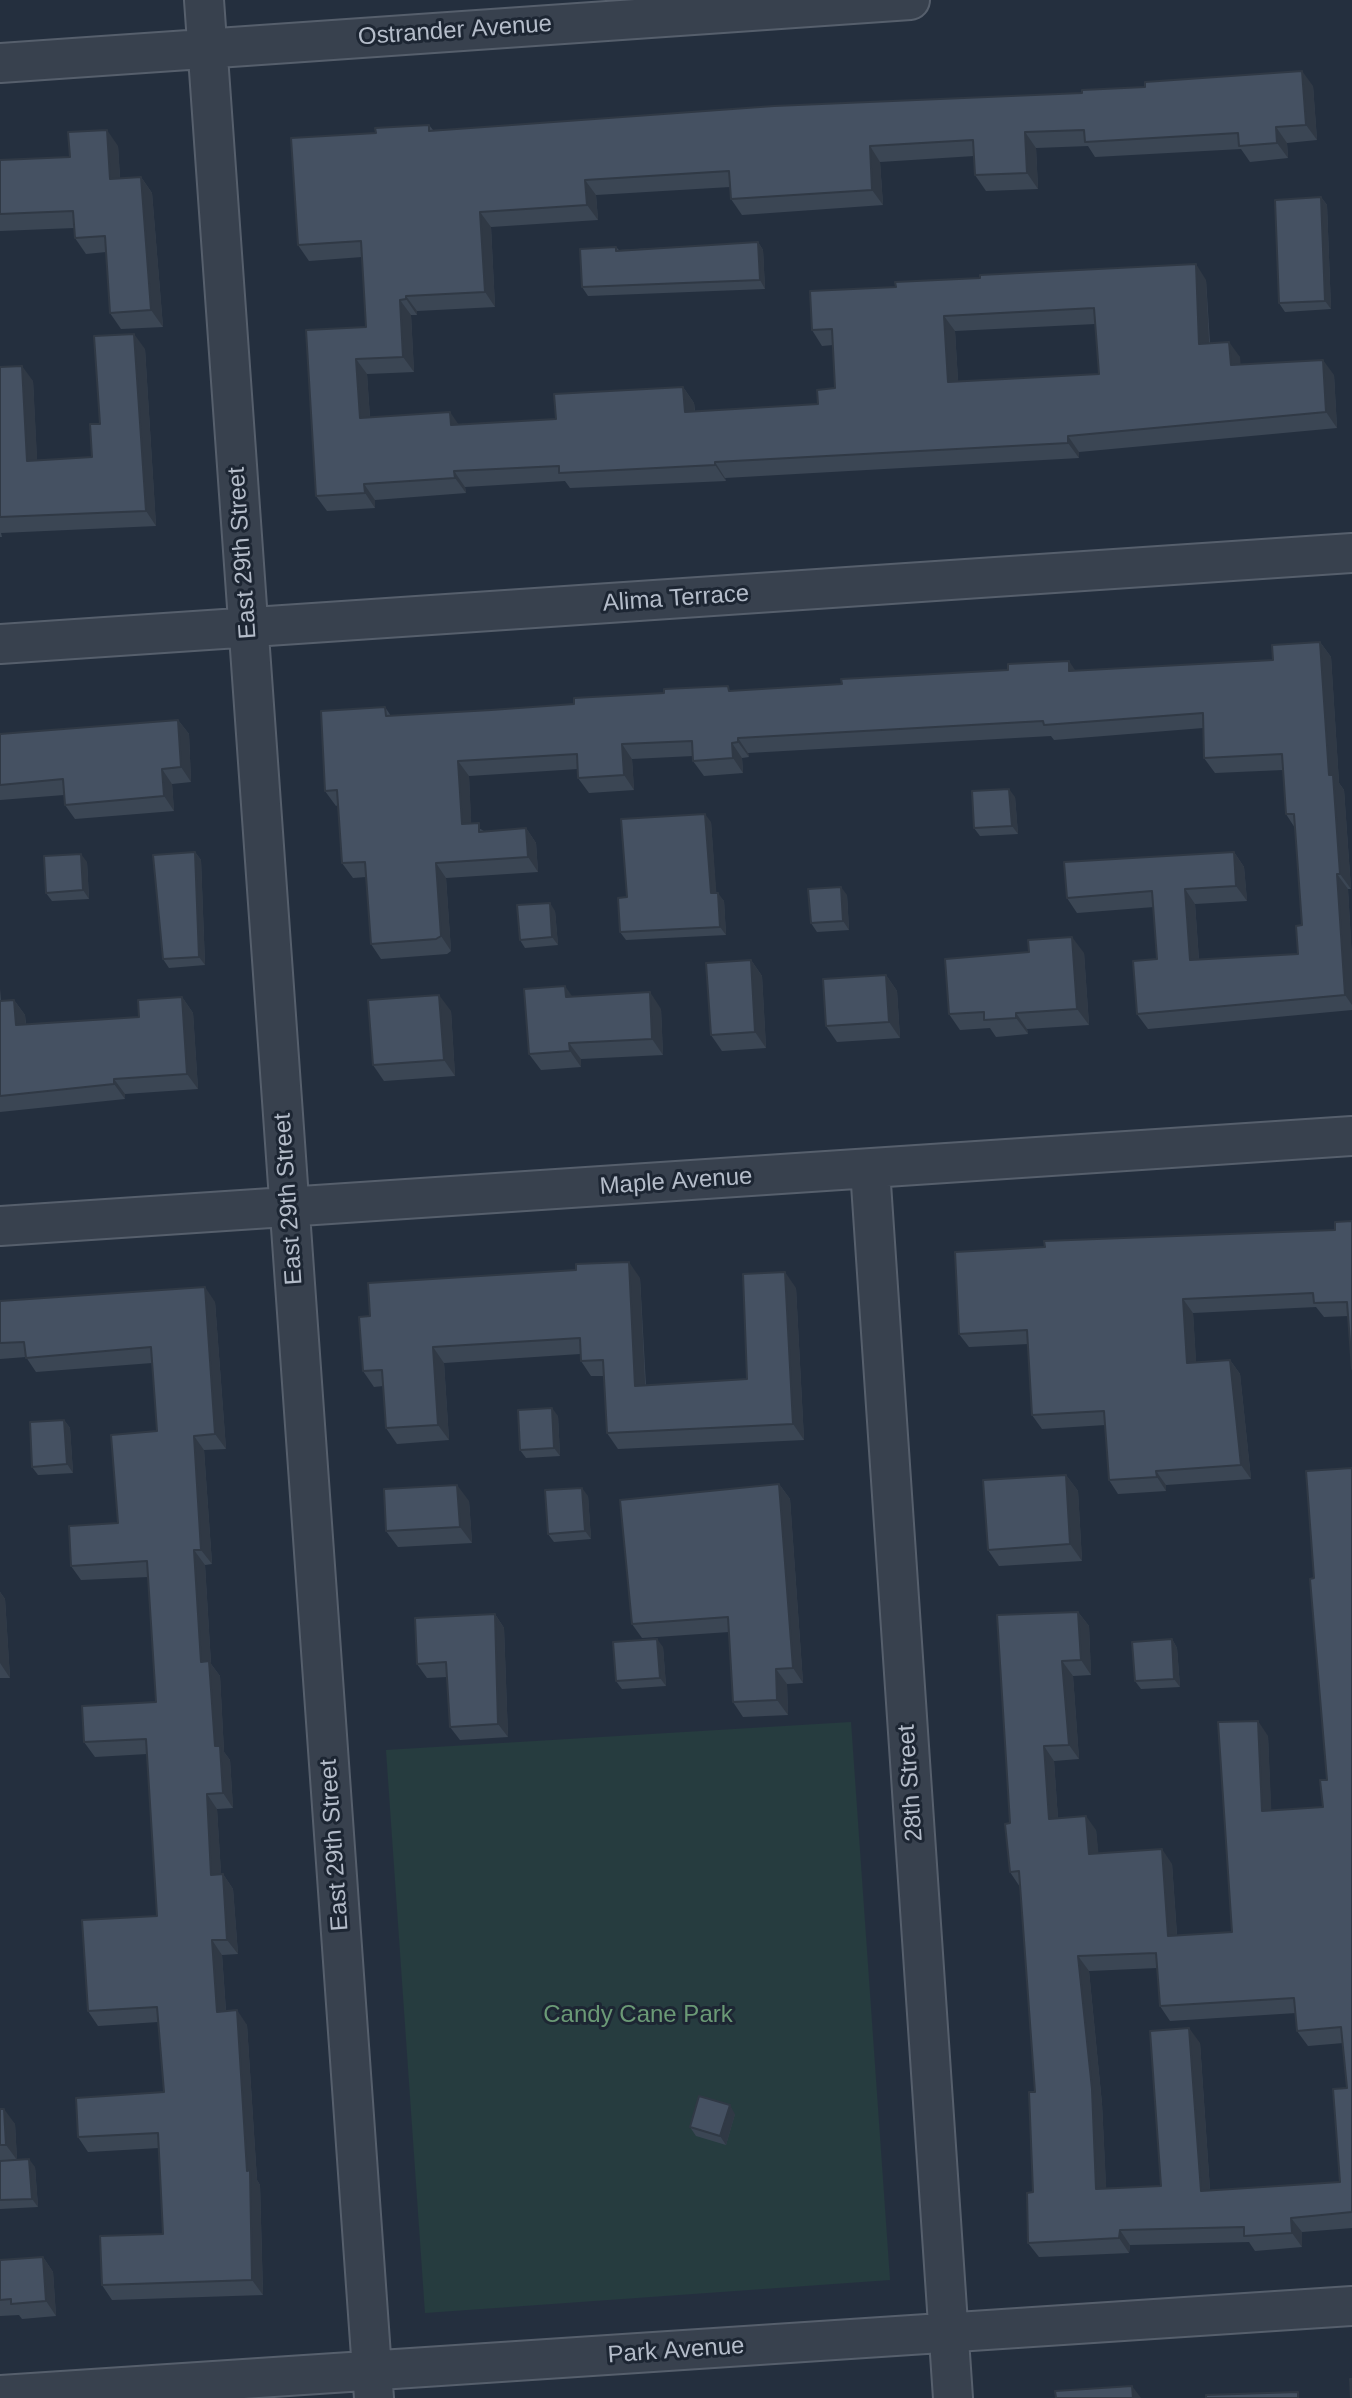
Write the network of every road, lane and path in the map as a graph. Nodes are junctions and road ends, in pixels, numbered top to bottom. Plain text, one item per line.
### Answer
1 (204, 0) edge
2 (910, 0) edge
3 (207, 48) junction
4 (0, 63) edge
5 (1352, 553) edge
6 (249, 627) junction
7 (0, 644) edge
8 (1352, 1136) edge
9 (870, 1169) junction
10 (290, 1207) junction
11 (0, 1226) edge
12 (1352, 2306) edge
13 (949, 2333) junction
14 (373, 2385) edge
15 (0, 2395) edge
16 (953, 2398) edge

1 - 3 street, East 29th Street
2 - 3 street, Ostrander Avenue
3 - 4 street, Ostrander Avenue
3 - 6 street, East 29th Street
5 - 6 street, Alima Terrace
6 - 7 street, Alima Terrace
6 - 10 street, East 29th Street
8 - 9 street, Maple Avenue
9 - 10 street, Maple Avenue
9 - 13 street, 28th Street
10 - 11 street, Maple Avenue
10 - 14 street, East 29th Street
12 - 13 street, Park Avenue
13 - 14 street, Park Avenue
13 - 16 street, 28th Street
14 - 15 street, Park Avenue

